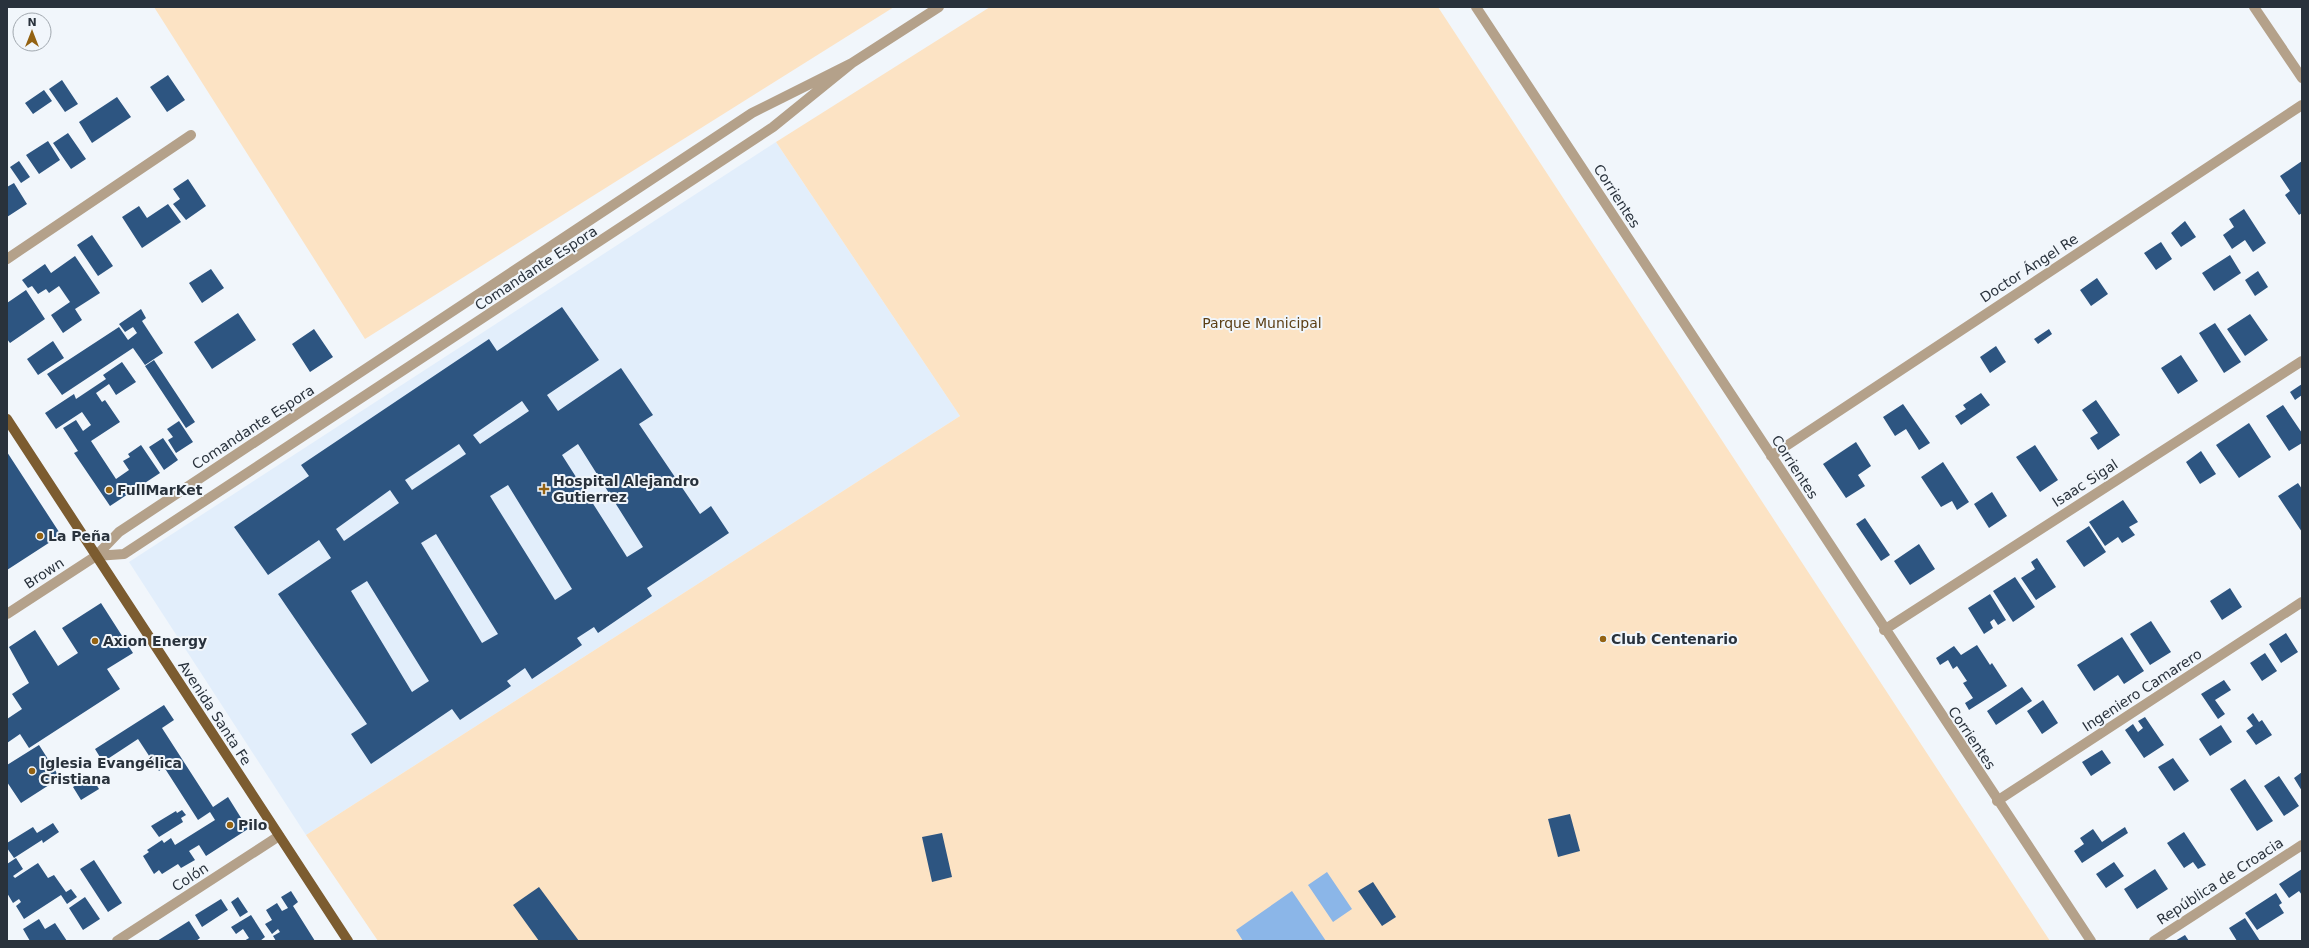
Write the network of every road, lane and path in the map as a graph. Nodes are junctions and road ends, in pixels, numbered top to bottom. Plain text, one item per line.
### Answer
1 (939, 7) edge
2 (1476, 7) edge
3 (2254, 7) edge
4 (852, 63) junction
5 (2302, 78) edge
6 (2302, 104) edge
7 (192, 135) dead end
8 (7, 259) edge
9 (2302, 361) edge
10 (7, 419) edge
11 (1771, 456) junction
12 (96, 556) junction
13 (2302, 602) edge
14 (7, 614) edge
15 (1884, 630) junction
16 (1997, 801) junction
17 (279, 836) junction
18 (2302, 845) edge
19 (117, 941) edge
20 (348, 941) edge
21 (2091, 941) edge
22 (2154, 941) edge

1 - 4 street, Comandante Espora
2 - 11 street, Corrientes
3 - 5 street
4 - 12 street, Comandante Espora
4 - 12 street, Comandante Espora
6 - 11 street, Doctor Ángel Re
7 - 8 street
9 - 15 street, Isaac Sigal
10 - 12 main road, Avenida Santa Fe
11 - 15 street, Corrientes
12 - 14 street, Brown
12 - 17 main road, Avenida Santa Fe
13 - 16 street, Ingeniero Camarero
15 - 16 street, Corrientes
16 - 21 street, Corrientes
17 - 19 street, Colón
17 - 20 main road, Avenida Santa Fe
18 - 22 street, República de Croacia

